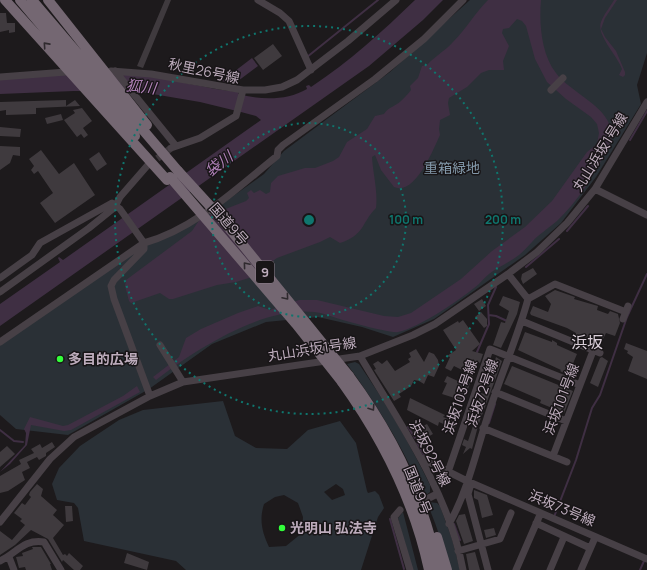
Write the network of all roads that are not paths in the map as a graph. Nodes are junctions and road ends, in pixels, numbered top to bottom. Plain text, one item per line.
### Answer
1 (20, 0) edge
2 (32, 0) edge
3 (48, 0) edge
4 (258, 0) edge
5 (396, 0) edge
6 (463, 0) edge
7 (6, 2) edge
8 (311, 70) junction
9 (112, 72) junction
10 (69, 73) junction
11 (0, 76) edge
12 (563, 78) dead end
13 (551, 90) dead end
14 (242, 92) junction
15 (128, 93) junction
16 (647, 102) edge
17 (147, 166) tunnel mouth
18 (175, 174) junction
19 (595, 189) junction
20 (117, 208) junction
21 (647, 215) edge
22 (143, 242) junction
23 (508, 274) junction
24 (0, 278) edge
25 (0, 292) edge
26 (528, 299) junction
27 (626, 312) dead end
28 (522, 321) junction
29 (0, 342) edge
30 (160, 345) dead end
31 (360, 356) junction
32 (508, 356) junction
33 (346, 379) junction
34 (183, 382) junction
35 (580, 385) junction
36 (496, 392) junction
37 (150, 396) junction
38 (566, 421) junction
39 (484, 428) junction
40 (553, 456) junction
41 (421, 458) junction
42 (567, 462) dead end
43 (399, 465) junction
44 (448, 472) junction
45 (468, 484) junction
46 (437, 494) junction
47 (428, 499) dead end
48 (400, 510) dead end
49 (511, 513) dead end
50 (0, 522) edge
51 (450, 524) junction
52 (564, 537) junction
53 (594, 540) dead end
54 (481, 545) junction
55 (590, 548) junction
56 (458, 551) junction
57 (10, 557) junction
58 (647, 559) edge
59 (0, 561) edge
60 (14, 570) edge
61 (61, 570) edge
62 (410, 570) edge
63 (422, 570) edge
64 (429, 570) edge
65 (438, 570) edge
66 (447, 570) edge
67 (463, 570) edge
68 (488, 570) edge
69 (516, 570) edge
70 (550, 570) edge
71 (581, 570) edge

1 - 18 highway, 国道9号 / 9
2 - 18 highway, 国道9号 / 9
3 - 9 highway
4 - 8 street
5 - 8 street
6 - 22 street
10 -> 7 highway
8 - 14 street
9 - 14 street, 秋里26号線
9 - 15 highway
10 - 11 street
10 - 18 highway
12 - 13 street
14 - 15 street, 秋里26号線
15 - 18 highway
16 - 19 street, 丸山浜坂1号線
17 - 20 street
33 -> 18 highway, 国道9号 / 9, bridge
18 -> 33 highway, 国道9号 / 9, bridge
19 - 21 street
19 - 23 street, 丸山浜坂1号線
20 - 22 street
20 - 24 street
20 - 25 street
22 - 29 street
22 - 37 street
23 - 26 street
23 - 31 street, 丸山浜坂1号線
26 - 27 street
26 - 28 street, 浜坂72号線
28 - 32 street, 浜坂72号線
28 - 35 street, 浜坂101号線
30 - 34 street
31 - 34 street, 丸山浜坂1号線
31 - 41 street, 浜坂92号線
32 - 35 street
32 - 36 street, 浜坂72号線
32 - 44 street, 浜坂103号線
33 - 43 highway, 国道9号 / 9
34 - 37 street, 丸山浜坂1号線
35 - 38 street, 浜坂101号線
36 - 38 street
36 - 39 street, 浜坂72号線
37 - 50 street, 丸山浜坂1号線
38 - 40 street, 浜坂101号線
39 - 40 street
39 - 45 street, 浜坂72号線
40 - 42 street
41 - 44 street, 浜坂73号線
41 - 46 street, 浜坂92号線
43 - 63 highway
43 - 64 highway, 国道9号 / 9
43 - 65 highway, 国道9号 / 9
43 - 66 highway
44 - 45 street, 浜坂73号線
45 - 51 street, 浜坂72号線
45 - 54 street
45 - 58 street, 浜坂73号線
46 - 47 street
46 - 51 street, 浜坂92号線
48 - 62 street
49 - 54 street
51 - 56 street, 浜坂92号線
52 - 55 street
52 - 69 street
52 - 70 street
53 - 55 street
54 - 56 street
54 - 68 street
55 - 71 street
56 - 67 street, 浜坂92号線
57 - 59 street
57 - 60 street
57 - 61 street

